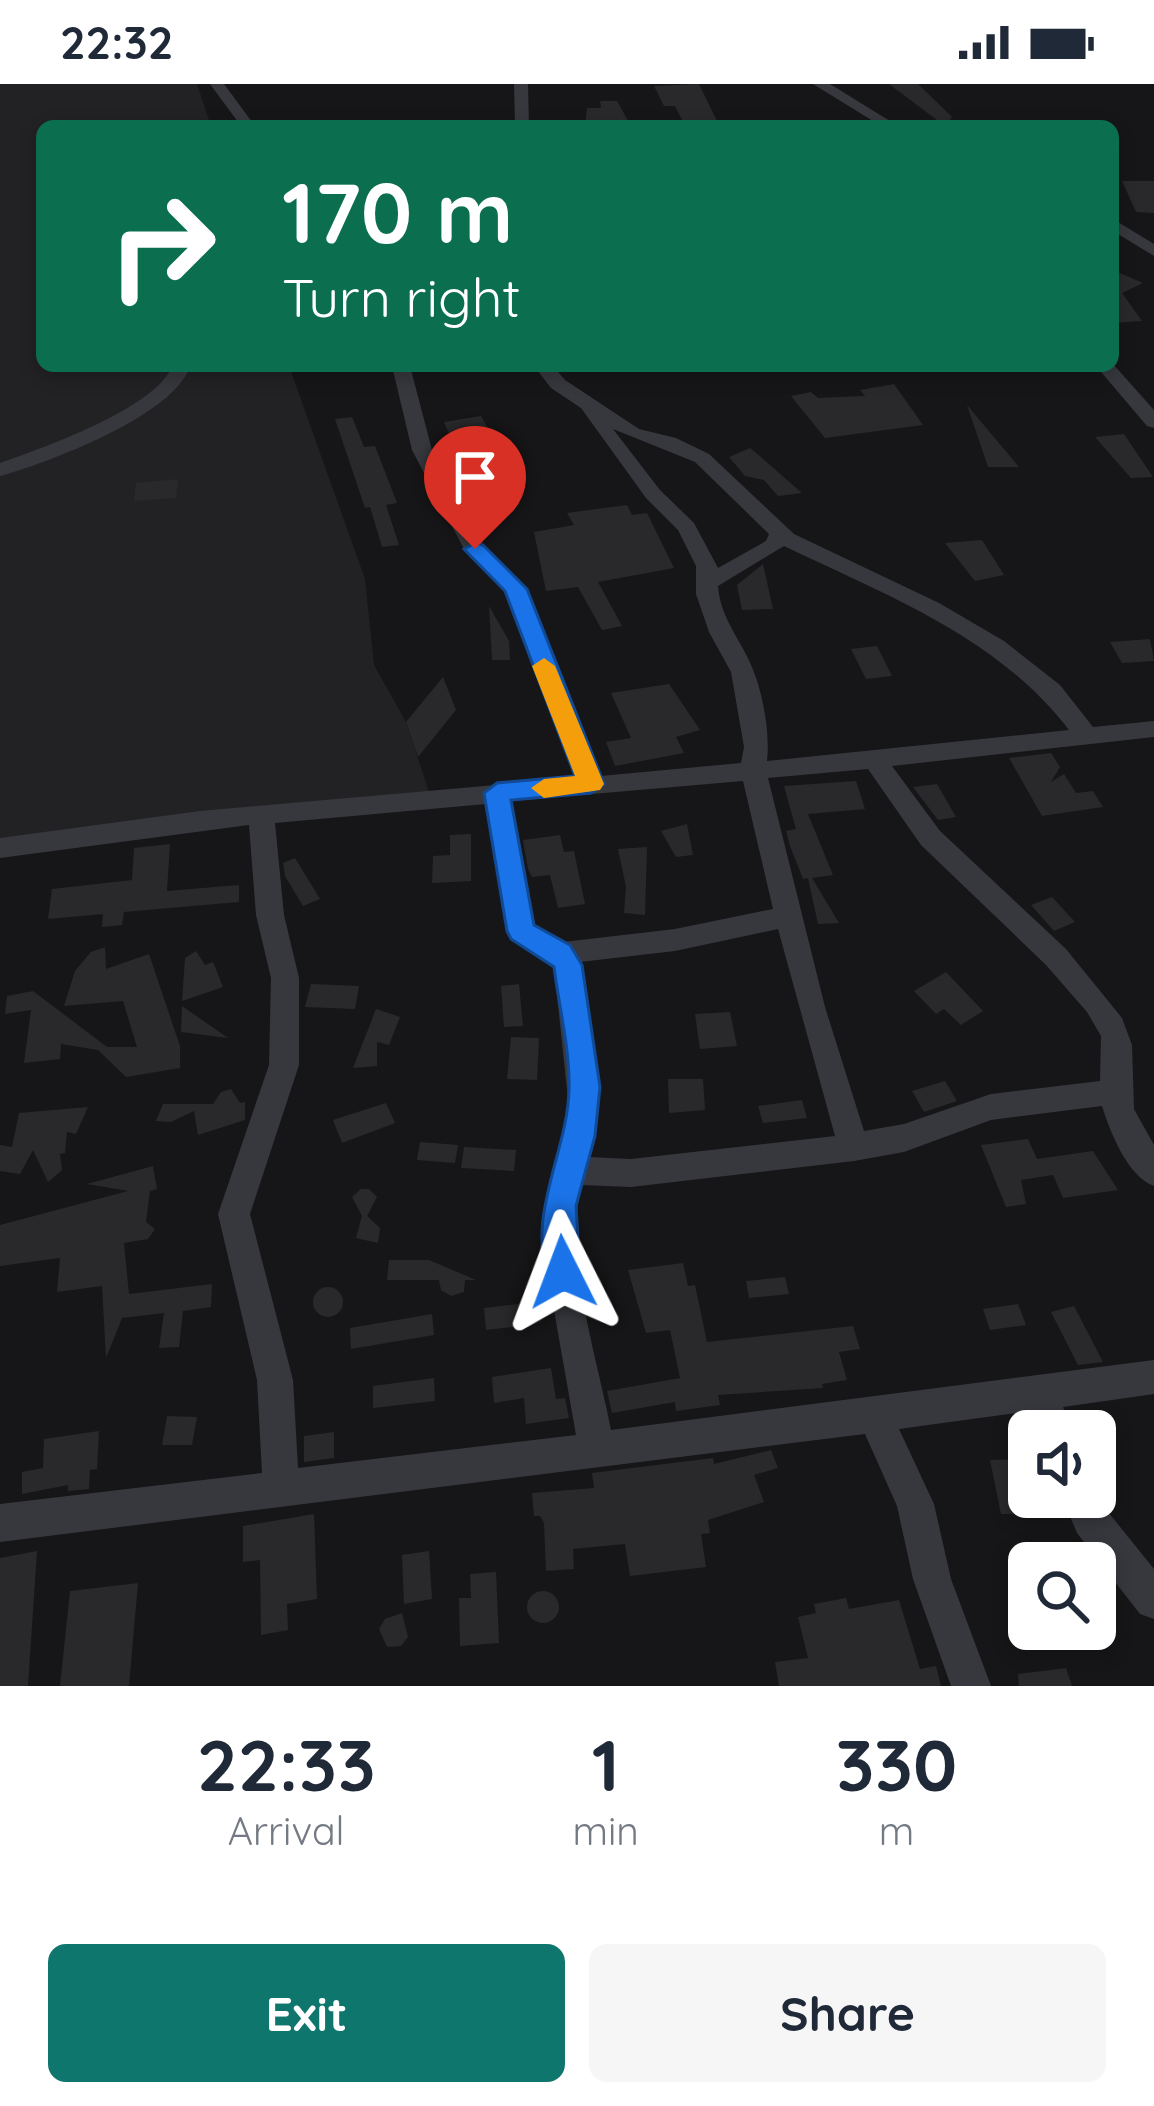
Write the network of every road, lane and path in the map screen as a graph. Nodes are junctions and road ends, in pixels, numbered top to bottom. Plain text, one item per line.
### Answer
1 (217, 84) edge
2 (520, 84) edge
3 (820, 84) edge
4 (242, 120) edge
5 (522, 120) edge
6 (881, 120) edge
7 (1119, 224) edge
8 (1154, 226) edge
9 (1119, 229) edge
10 (1154, 251) edge
11 (178, 372) edge
12 (402, 372) edge
13 (548, 372) edge
14 (1110, 372) edge
15 (590, 405) junction
16 (1154, 422) edge
17 (0, 470) edge
18 (780, 534) junction
19 (707, 583) junction
20 (1148, 734) edge
21 (1087, 736) junction
22 (875, 759) junction
23 (753, 770) junction
24 (591, 784) junction
25 (497, 793) junction
26 (261, 814) junction
27 (0, 848) edge
28 (792, 916) junction
29 (560, 953) junction
30 (1114, 1092) junction
31 (854, 1147) junction
32 (569, 1170) junction
33 (1154, 1172) edge
34 (1154, 1377) edge
35 (1040, 1392) junction
36 (1047, 1410) edge
37 (874, 1414) junction
38 (597, 1450) junction
39 (281, 1489) junction
40 (1089, 1518) edge
41 (0, 1523) edge
42 (1154, 1600) edge
43 (971, 1686) edge

1 - 4 street
2 - 5 street
3 - 6 street
7 - 8 street
9 - 10 street
11 - 17 street
12 - 24 street
13 - 15 street
14 - 16 street
15 - 18 street
15 - 19 street
18 - 19 street
18 - 21 street
19 - 23 street
20 - 21 street
21 - 22 street
22 - 23 street
22 - 30 street
23 - 24 street
23 - 28 street
24 - 25 street
25 - 26 street
25 - 29 street
26 - 27 street
26 - 39 street
28 - 29 street
28 - 31 street
29 - 32 street
30 - 31 street
30 - 33 street
31 - 32 street
32 - 38 street
34 - 35 street
35 - 36 street
35 - 37 street
37 - 38 street
37 - 43 street
38 - 39 street
39 - 41 street
40 - 42 street

